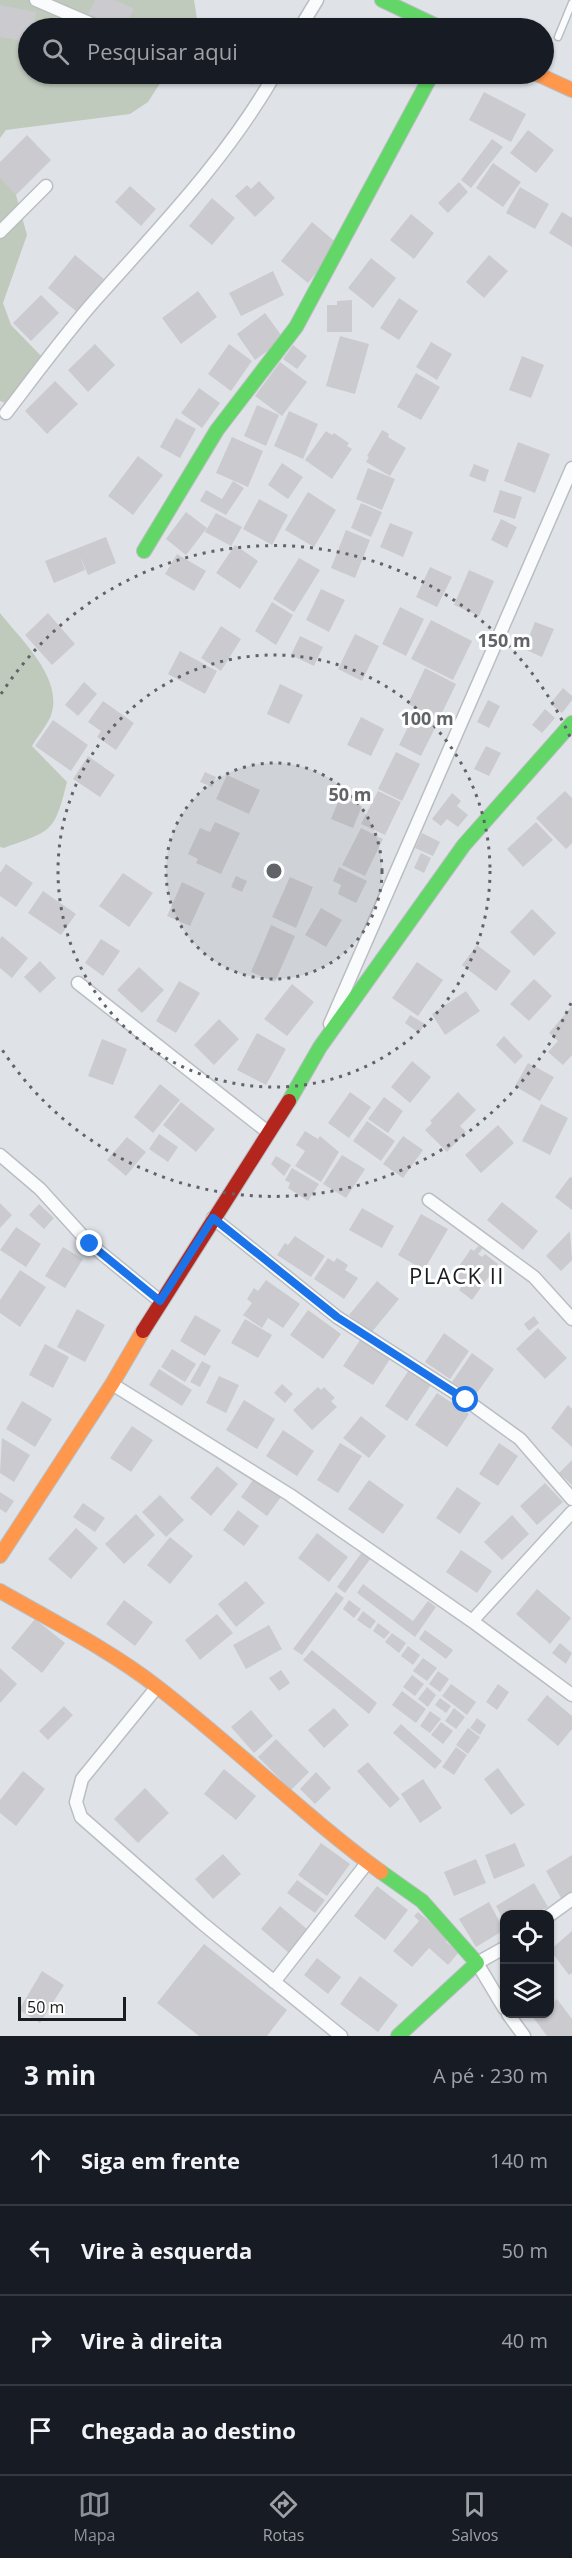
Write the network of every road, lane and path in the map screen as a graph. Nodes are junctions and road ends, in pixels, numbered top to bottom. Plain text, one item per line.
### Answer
1 (36, 0) edge
2 (317, 0) edge
3 (382, 0) edge
4 (572, 3) edge
5 (78, 18) edge
6 (306, 18) edge
7 (420, 18) edge
8 (558, 37) dead end
9 (554, 82) edge
10 (269, 84) edge
11 (427, 84) edge
12 (572, 90) edge
13 (46, 186) dead end
14 (0, 232) edge
15 (6, 412) dead end
16 (572, 468) edge
17 (144, 550) dead end
18 (572, 723) edge
19 (78, 983) dead end
20 (320, 1047) junction
21 (269, 1132) junction
22 (0, 1155) edge
23 (429, 1200) dead end
24 (213, 1218) junction
25 (160, 1301) junction
26 (572, 1318) edge
27 (112, 1384) junction
28 (572, 1499) edge
29 (572, 1512) edge
30 (0, 1556) edge
31 (0, 1591) edge
32 (472, 1621) junction
33 (158, 1688) junction
34 (572, 1695) edge
35 (367, 1863) junction
36 (572, 1899) edge
37 (554, 1912) edge
38 (500, 1950) edge
39 (477, 1963) junction
40 (274, 1982) junction
41 (500, 2001) edge
42 (511, 2018) edge
43 (341, 2036) edge
44 (398, 2036) edge
45 (524, 2036) edge

1 - 5 street
2 - 6 street
3 - 7 street
4 - 8 lane
9 - 12 street
10 - 15 street
11 - 17 street
13 - 14 street
16 - 20 street
18 - 20 street
19 - 21 street
20 - 21 street
21 - 24 street
22 - 25 street
23 - 26 street
24 - 25 street
24 - 28 street
25 - 27 street
27 - 30 street
27 - 32 street
29 - 32 street
31 - 33 street
32 - 34 street
33 - 35 street
33 - 40 street
35 - 39 street
35 - 40 street
36 - 37 street
38 - 39 street
39 - 41 street
39 - 44 street
40 - 43 street
42 - 45 street

